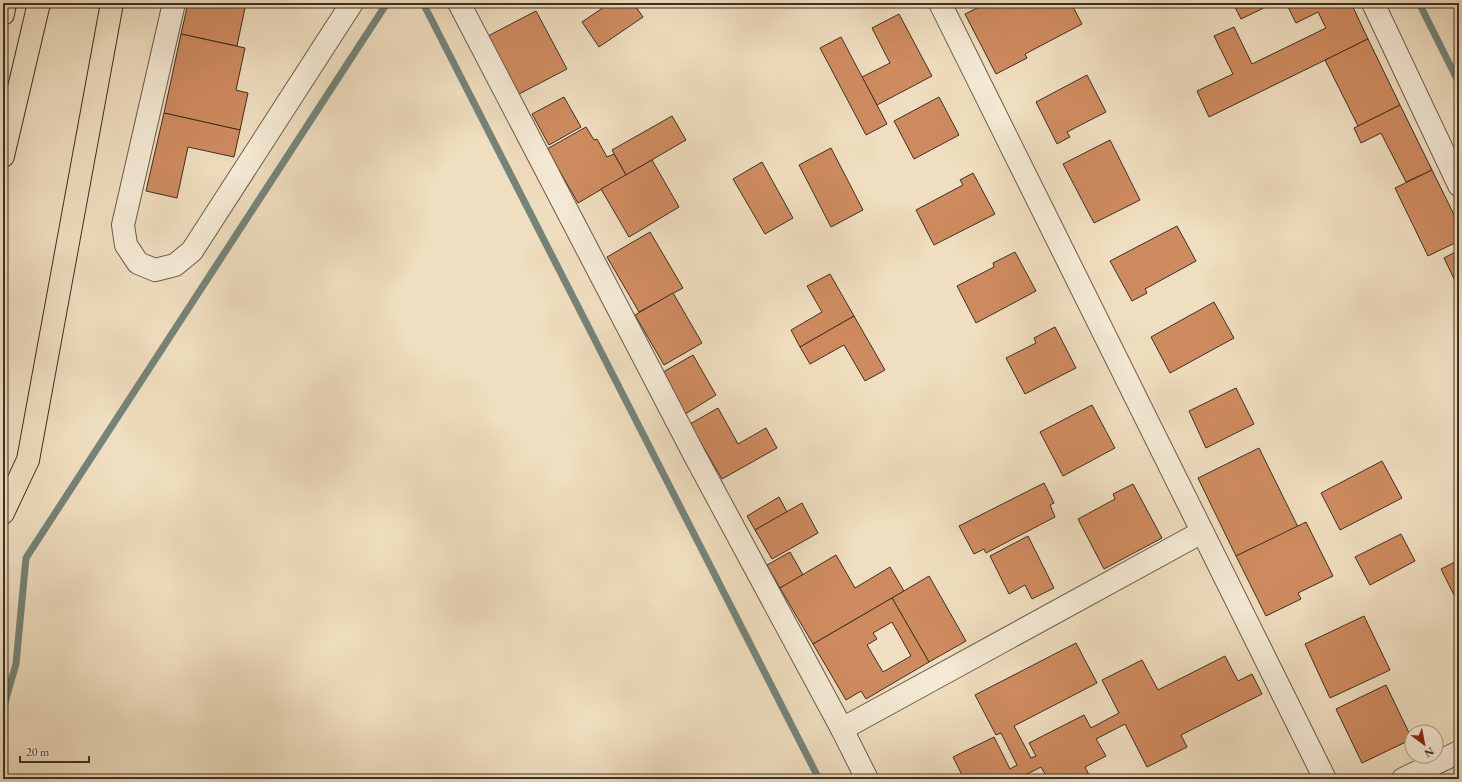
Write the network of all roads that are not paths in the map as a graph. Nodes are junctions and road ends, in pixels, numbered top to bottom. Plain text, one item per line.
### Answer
1 (6, 3) edge
2 (40, 3) edge
3 (112, 3) edge
4 (174, 3) edge
5 (352, 3) edge
6 (460, 3) edge
7 (940, 3) edge
8 (1373, 3) edge
9 (3, 14) edge
10 (3, 156) edge
11 (1459, 185) edge
12 (3, 514) edge
13 (1202, 532) junction
14 (842, 729) junction
15 (1459, 752) edge
16 (867, 779) edge
17 (1325, 779) edge
18 (1403, 779) edge

1 - 9 highway
2 - 10 highway
3 - 12 highway
4 - 5 street
6 - 14 street
7 - 13 street
8 - 11 street
13 - 14 street
13 - 17 street
14 - 16 street
15 - 18 street

